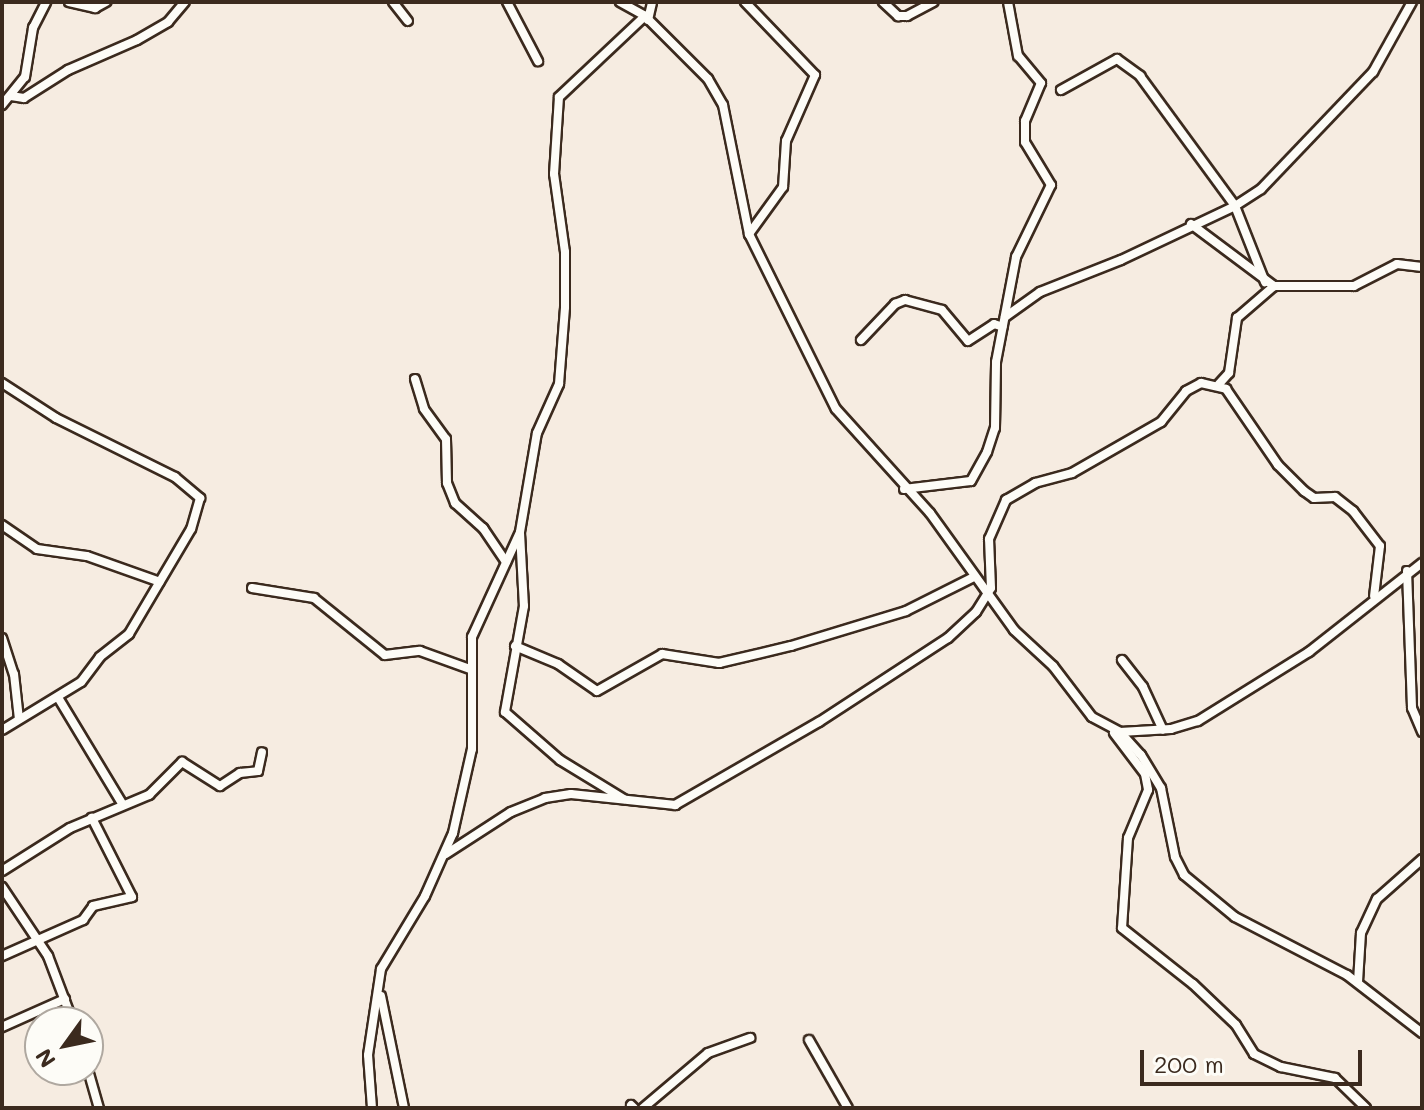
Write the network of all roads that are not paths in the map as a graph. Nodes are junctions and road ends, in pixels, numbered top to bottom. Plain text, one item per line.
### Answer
1 (46, 2) edge
2 (69, 2) edge
3 (106, 2) edge
4 (185, 2) edge
5 (393, 2) edge
6 (507, 2) edge
7 (620, 2) edge
8 (652, 2) edge
9 (745, 2) edge
10 (883, 2) edge
11 (933, 2) edge
12 (1008, 2) edge
13 (1412, 2) edge
14 (646, 18) junction
15 (408, 21) dead end
16 (538, 61) dead end
17 (1061, 90) dead end
18 (11, 96) junction
19 (2, 105) edge
20 (1235, 206) junction
21 (1191, 224) junction
22 (749, 234) junction
23 (1422, 267) edge
24 (1265, 282) junction
25 (1274, 286) junction
26 (1004, 322) junction
27 (861, 340) dead end
28 (415, 379) dead end
29 (2, 383) edge
30 (1219, 384) junction
31 (904, 489) junction
32 (2, 525) edge
33 (520, 532) junction
34 (506, 562) junction
35 (1422, 563) edge
36 (1407, 571) junction
37 (974, 577) junction
38 (160, 582) junction
39 (252, 588) dead end
40 (988, 596) junction
41 (1374, 596) junction
42 (2, 638) edge
43 (515, 646) junction
44 (1122, 660) dead end
45 (470, 669) junction
46 (59, 699) junction
47 (19, 719) junction
48 (2, 730) edge
49 (1163, 730) junction
50 (1115, 731) junction
51 (1422, 732) edge
52 (262, 752) dead end
53 (629, 802) junction
54 (123, 805) junction
55 (92, 818) junction
56 (446, 854) junction
57 (1422, 859) edge
58 (2, 871) edge
59 (2, 887) edge
60 (39, 940) junction
61 (2, 956) edge
62 (1358, 982) junction
63 (379, 987) junction
64 (65, 999) junction
65 (67, 1006) edge
66 (2, 1027) edge
67 (1422, 1033) edge
68 (750, 1038) dead end
69 (809, 1040) dead end
70 (93, 1086) edge
71 (99, 1108) edge
72 (372, 1108) edge
73 (404, 1108) edge
74 (643, 1108) edge
75 (848, 1108) edge
76 (1366, 1108) edge

1 - 18 street
2 - 3 street
4 - 18 street
5 - 15 street
6 - 16 street
7 - 14 street
8 - 14 street
9 - 22 street
10 - 11 street
12 - 26 street
13 - 20 street
14 - 22 street
14 - 33 street
17 - 20 street
18 - 19 street
20 - 21 street
20 - 24 street
21 - 24 street
21 - 26 street
22 - 31 street
23 - 25 street
24 - 25 street
25 - 30 street
26 - 27 street
26 - 31 street
28 - 34 street
29 - 38 street
30 - 40 street
30 - 41 street
31 - 37 street
32 - 38 street
33 - 34 street
33 - 43 street
34 - 45 street
35 - 36 street
36 - 41 street
36 - 51 street
37 - 40 street
37 - 43 street
38 - 46 street
39 - 45 street
40 - 50 street
40 - 53 street
41 - 49 street
42 - 47 street
43 - 53 street
44 - 49 street
45 - 56 street
46 - 47 street
46 - 54 street
47 - 48 street
49 - 50 street
50 - 62 street
50 - 76 street
52 - 54 street
53 - 56 street
54 - 55 street
55 - 58 street
55 - 60 street
56 - 63 street
57 - 62 street
59 - 60 street
60 - 61 street
60 - 64 street
62 - 67 street
63 - 72 street
63 - 73 street
64 - 65 street
64 - 66 street
68 - 74 street
69 - 75 street
70 - 71 street

